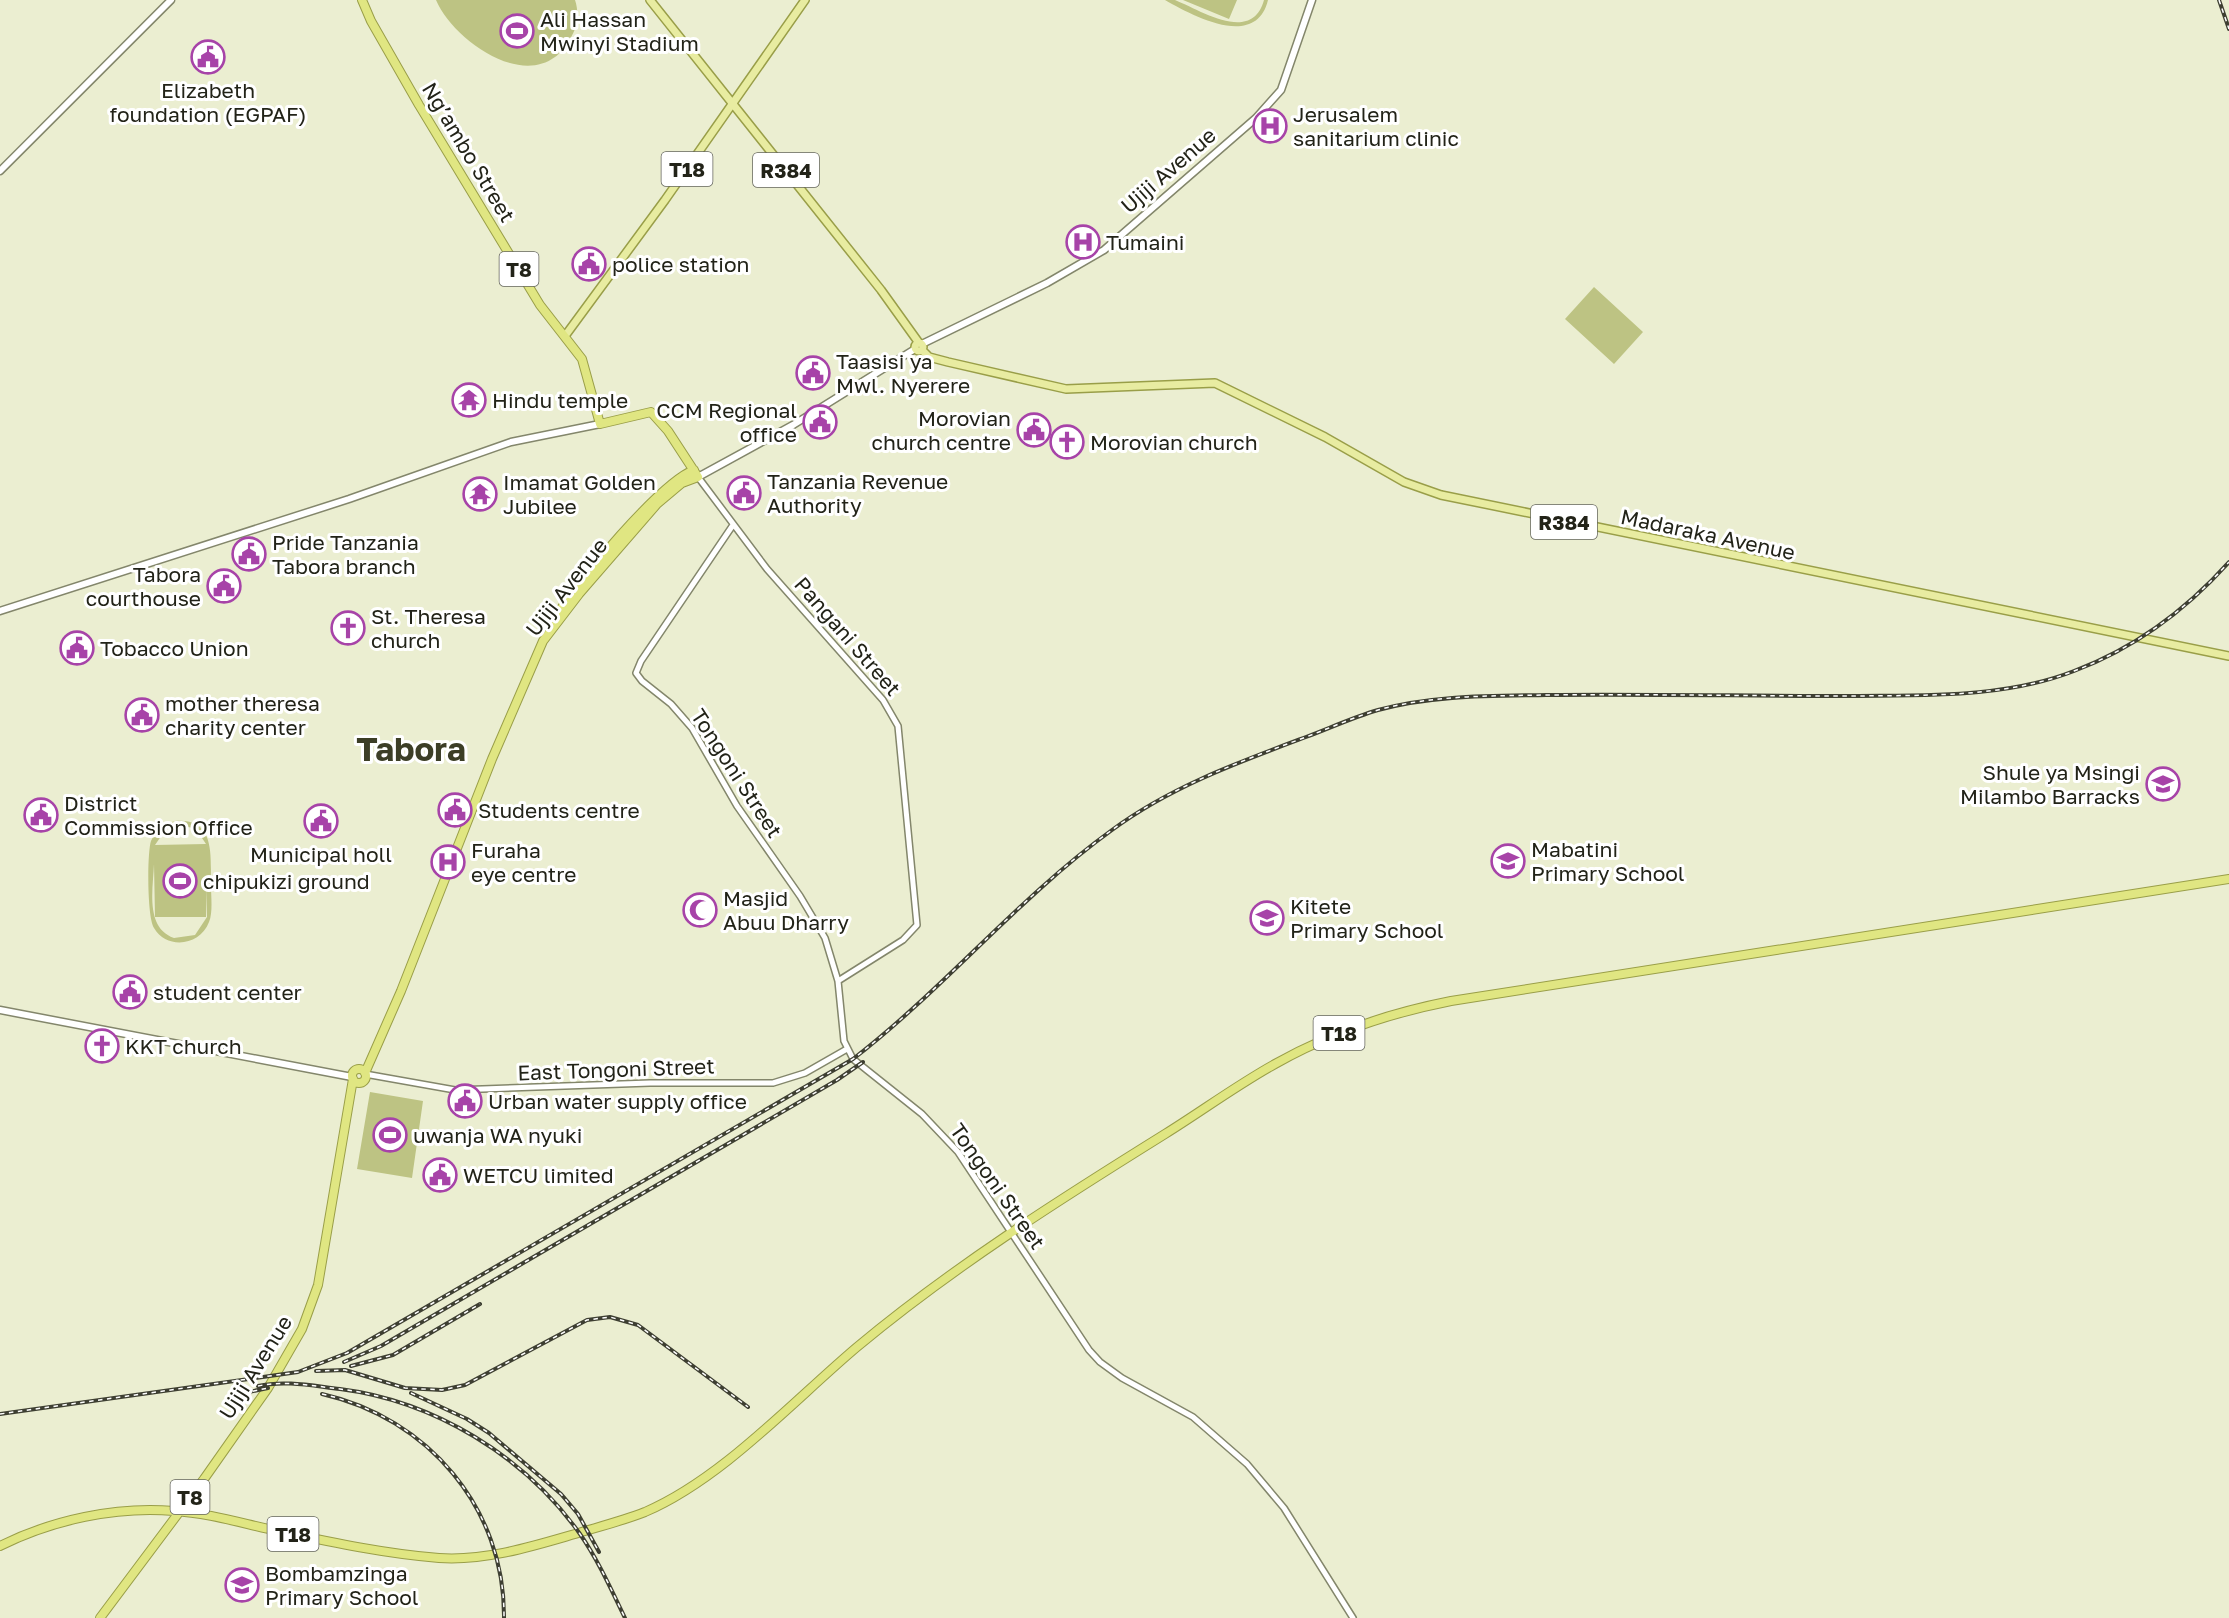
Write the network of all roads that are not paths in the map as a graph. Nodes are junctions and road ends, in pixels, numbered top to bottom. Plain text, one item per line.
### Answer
1 (171, 0) edge
2 (362, 0) edge
3 (650, 0) edge
4 (805, 0) edge
5 (1312, 0) edge
6 (734, 104) junction
7 (0, 171) edge
8 (565, 336) junction
9 (919, 346) junction
10 (600, 424) junction
11 (688, 460) junction
12 (696, 473) junction
13 (682, 475) junction
14 (734, 525) junction
15 (0, 611) edge
16 (543, 640) junction
17 (2229, 656) edge
18 (2229, 879) edge
19 (838, 981) junction
20 (0, 1010) edge
21 (847, 1049) junction
22 (359, 1076) junction
23 (1012, 1231) junction
24 (179, 1511) junction
25 (0, 1546) edge
26 (100, 1618) edge
27 (1353, 1618) edge

1 - 7 main road
2 - 8 highway, Ng’ambo Street / T8
3 - 6 main road, Madaraka Avenue / R384
4 - 6 main road, T18
5 - 9 main road, Ujiji Avenue
6 - 8 main road, T18
6 - 9 main road, Madaraka Avenue / R384
8 - 10 highway, Ng’ambo Street / T8
9 - 12 main road, Ujiji Avenue
9 - 17 main road, Madaraka Avenue / R384
10 - 11 highway
10 - 15 main road
11 - 12 highway
11 - 13 highway
12 - 13 highway, T8
12 - 14 street, Pangani Street
12 - 16 highway, Ujiji Avenue / T8
13 - 16 highway, T8
14 - 19 street, Tongoni Street
14 - 19 street, Pangani Street
16 - 22 highway, Ujiji Avenue / T8
18 - 23 highway, T18
19 - 21 street, Tongoni Street
20 - 22 main road
21 - 22 street, East Tongoni Street
21 - 23 street, Tongoni Street
22 - 24 highway, Ujiji Avenue / T8
23 - 24 highway, T18
23 - 27 street, Tongoni Street
24 - 25 highway, T18
24 - 26 highway, Ujiji Avenue / T8

